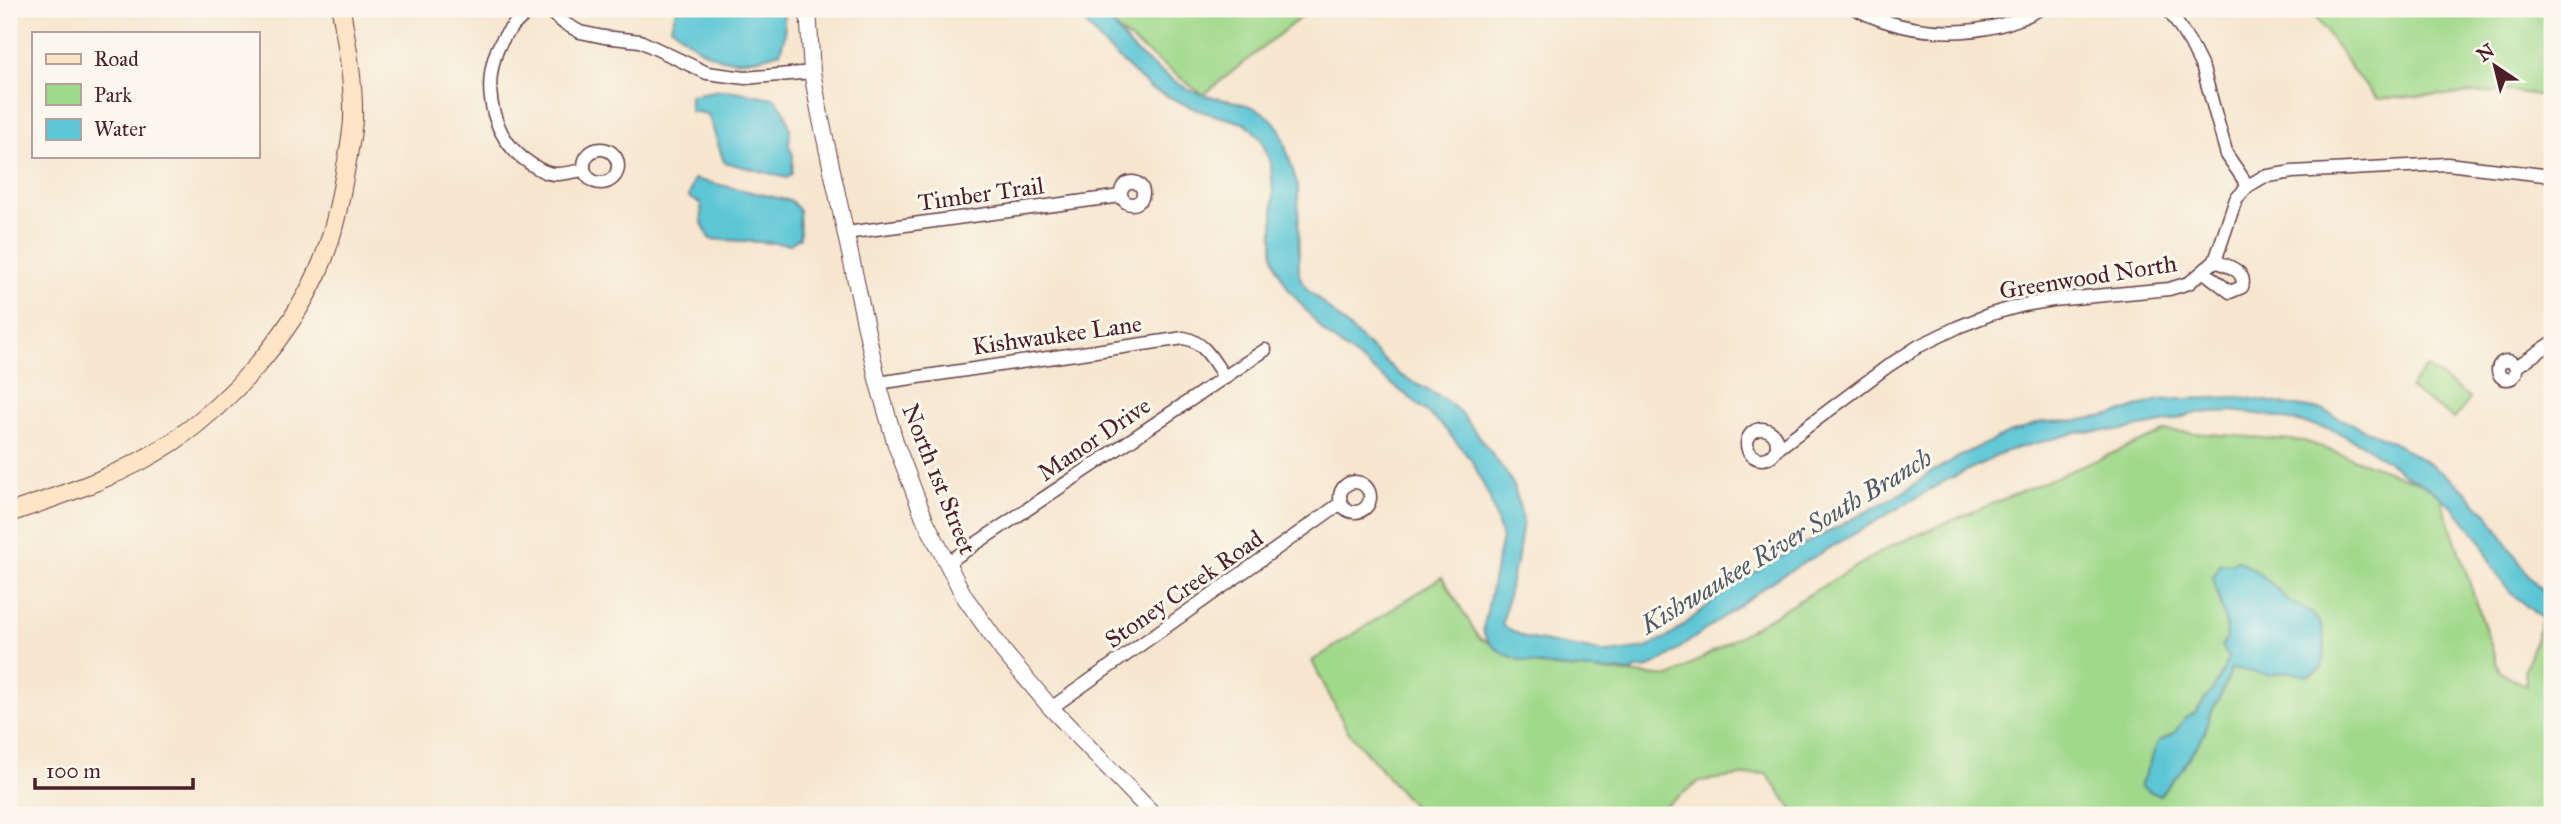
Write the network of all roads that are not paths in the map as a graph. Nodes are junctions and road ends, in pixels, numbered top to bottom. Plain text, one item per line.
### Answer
1 (341, 9) edge
2 (531, 9) edge
3 (546, 9) edge
4 (808, 9) edge
5 (1856, 9) edge
6 (2040, 9) edge
7 (2168, 9) edge
8 (812, 72) junction
9 (584, 170) dead end
10 (2552, 176) edge
11 (2248, 186) junction
12 (1121, 196) dead end
13 (846, 233) junction
14 (2215, 261) junction
15 (2204, 272) junction
16 (2552, 343) edge
17 (1265, 350) dead end
18 (2516, 368) dead end
19 (1225, 378) junction
20 (878, 383) junction
21 (1776, 450) dead end
22 (1341, 503) dead end
23 (9, 513) edge
24 (947, 563) junction
25 (1051, 708) junction
26 (1154, 815) edge

1 - 23 main road
2 - 9 street
3 - 8 street
4 - 8 street, North 1st Street
5 - 6 street
7 - 11 street
8 - 13 street, North 1st Street
10 - 11 street
11 - 14 street, Greenwood North
12 - 13 street, Timber Trail
13 - 20 street, North 1st Street
14 - 15 street, Greenwood North
14 - 15 street
15 - 21 street, Greenwood North
16 - 18 street
17 - 19 street, Manor Drive
19 - 20 street, Kishwaukee Lane
19 - 24 street, Manor Drive
20 - 24 street, North 1st Street
22 - 25 street, Stoney Creek Road
24 - 25 street, North 1st Street
25 - 26 street, North 1st Street

